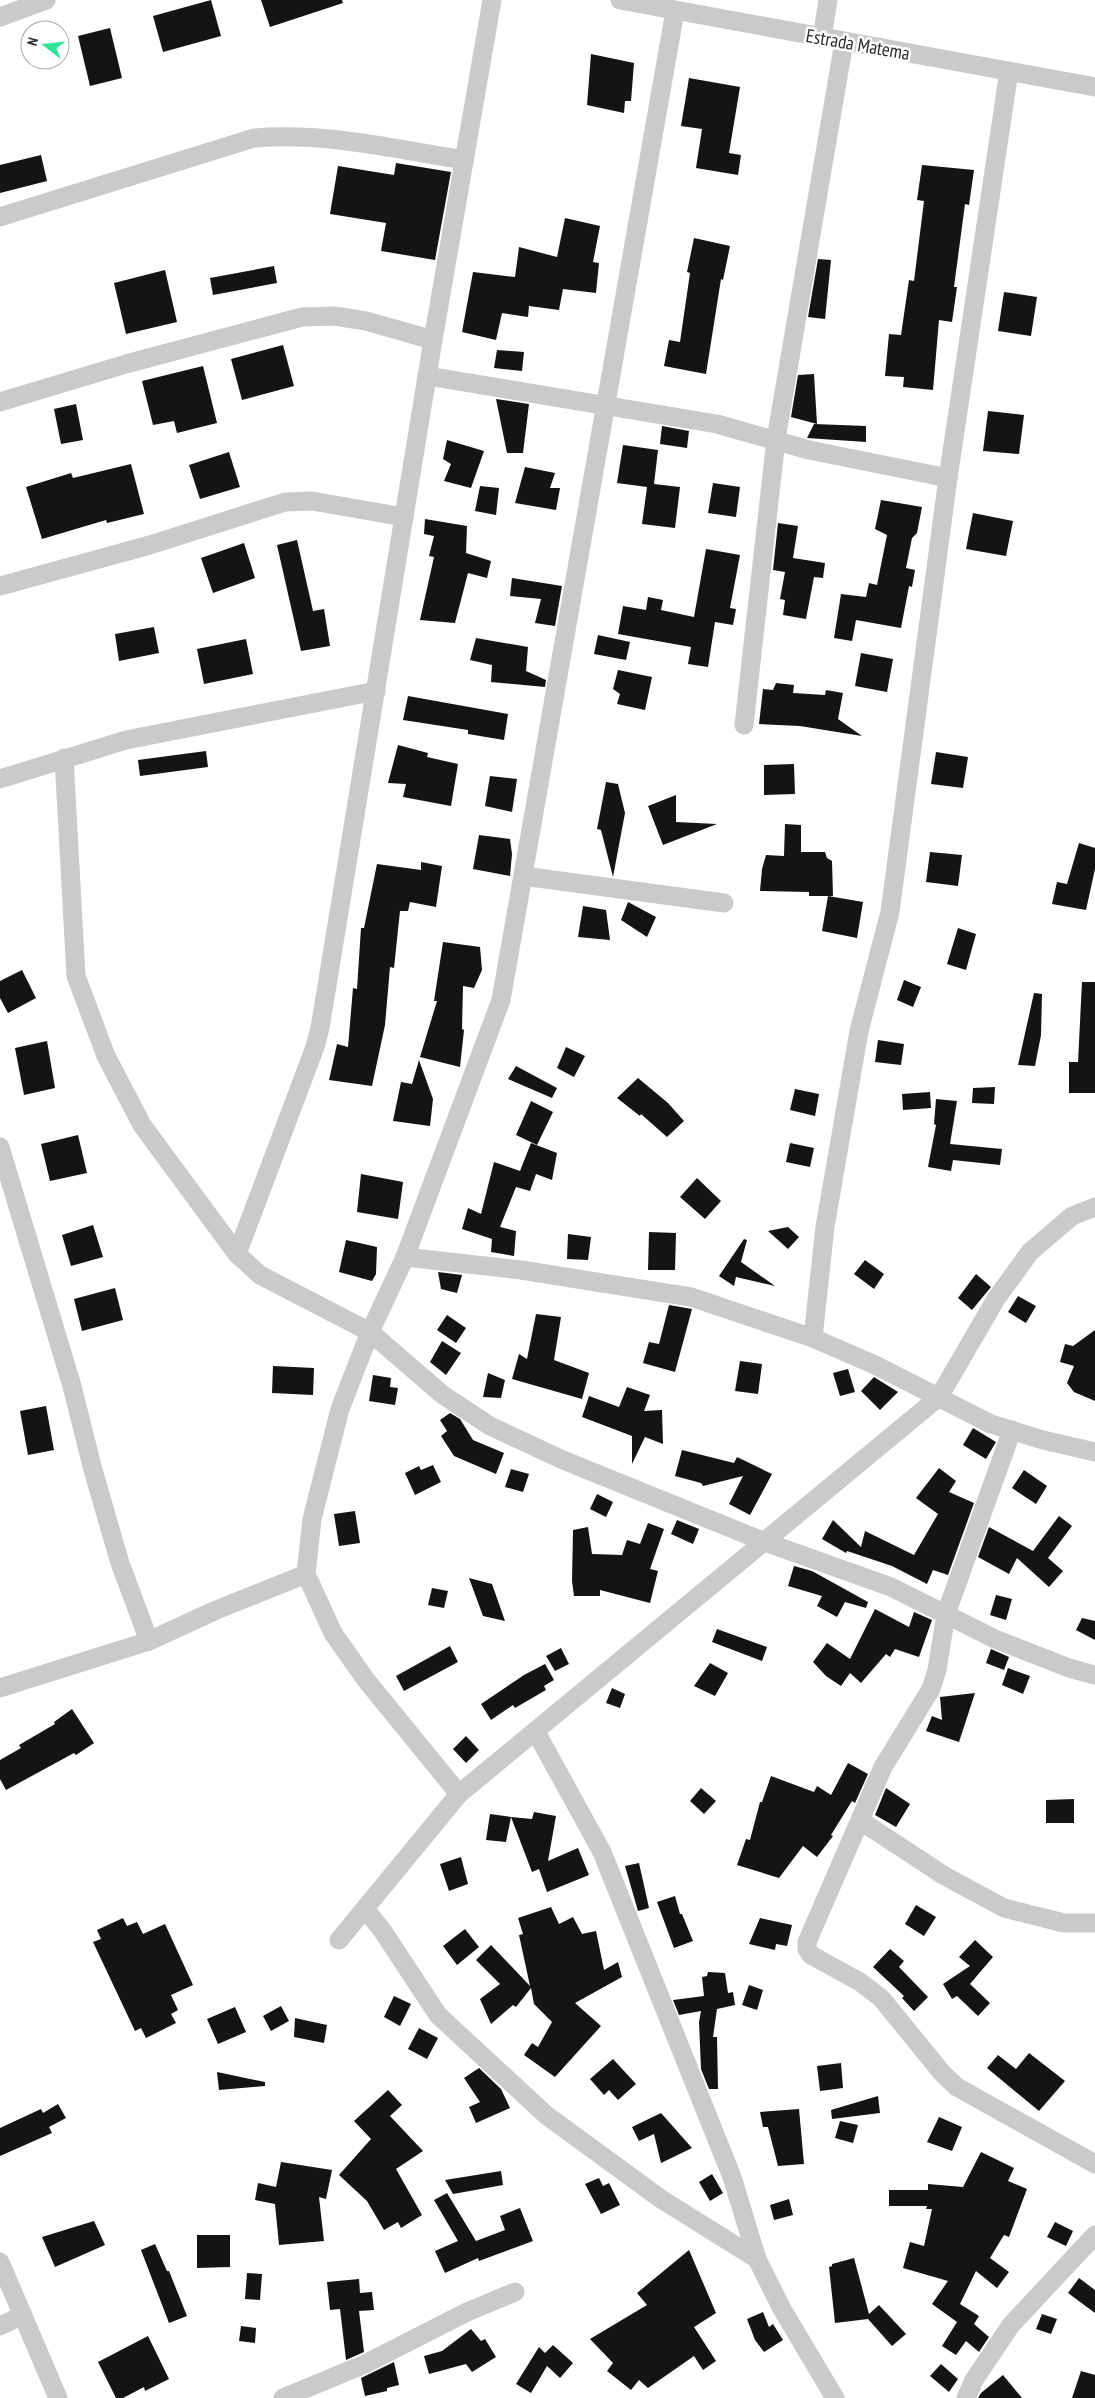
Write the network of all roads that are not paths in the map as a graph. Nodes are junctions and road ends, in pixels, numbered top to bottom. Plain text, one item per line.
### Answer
1 (46, 0) edge
2 (492, 0) edge
3 (620, 0) edge
4 (828, 0) edge
5 (675, 11) junction
6 (0, 17) edge
7 (822, 38) junction
8 (844, 42) junction
9 (1010, 71) junction
10 (1095, 87) edge
11 (464, 160) junction
12 (0, 218) edge
13 (433, 340) junction
14 (427, 376) junction
15 (0, 402) edge
16 (606, 404) junction
17 (776, 439) junction
18 (948, 478) junction
19 (404, 517) junction
20 (0, 586) edge
21 (376, 691) junction
22 (744, 725) dead end
23 (64, 758) junction
24 (1, 776) edge
25 (523, 876) junction
26 (724, 902) dead end
27 (0, 1147) edge
28 (3, 1172) edge
29 (1095, 1207) edge
30 (237, 1254) junction
31 (405, 1258) junction
32 (370, 1332) junction
33 (813, 1338) junction
34 (940, 1397) junction
35 (1012, 1430) junction
36 (1095, 1452) edge
37 (765, 1542) junction
38 (306, 1574) junction
39 (946, 1614) junction
40 (149, 1641) junction
41 (1095, 1675) edge
42 (0, 1688) edge
43 (536, 1732) junction
44 (459, 1794) junction
45 (861, 1821) junction
46 (365, 1909) junction
47 (1095, 1923) edge
48 (340, 1940) dead end
49 (1095, 2164) edge
50 (1095, 2235) edge
51 (757, 2259) junction
52 (0, 2262) edge
53 (515, 2292) dead end
54 (23, 2315) junction
55 (0, 2326) edge
56 (58, 2398) edge
57 (283, 2398) edge
58 (835, 2398) edge
59 (966, 2398) edge

1 - 6 street
2 - 11 street
3 - 5 street, Estrada Matema
4 - 7 street
5 - 7 street, Estrada Matema
5 - 16 street
7 - 8 street, Estrada Matema
8 - 9 street, Estrada Matema
8 - 17 street
9 - 10 street, Estrada Matema
9 - 18 street
11 - 12 street
11 - 13 street
13 - 14 street
13 - 15 street
14 - 16 street
14 - 19 street
16 - 17 street
16 - 25 street
17 - 18 street
17 - 22 street
18 - 33 street
19 - 20 street
19 - 21 street
21 - 23 street
21 - 30 street
23 - 24 street
23 - 30 street
25 - 26 street
25 - 31 street
27 - 28 street
28 - 40 street
29 - 34 street
30 - 32 street
31 - 32 street
31 - 33 street
32 - 37 street
32 - 38 street
33 - 34 street
34 - 35 street
34 - 37 street
35 - 36 street
35 - 39 street
37 - 39 street
37 - 43 street
38 - 40 street
38 - 44 street
39 - 41 street
39 - 45 street
40 - 42 street
43 - 44 street
43 - 51 street
44 - 46 street
45 - 47 street
45 - 49 street
46 - 48 street
46 - 51 street
50 - 59 street
51 - 58 street
52 - 54 street
53 - 57 street
54 - 55 street
54 - 56 street

